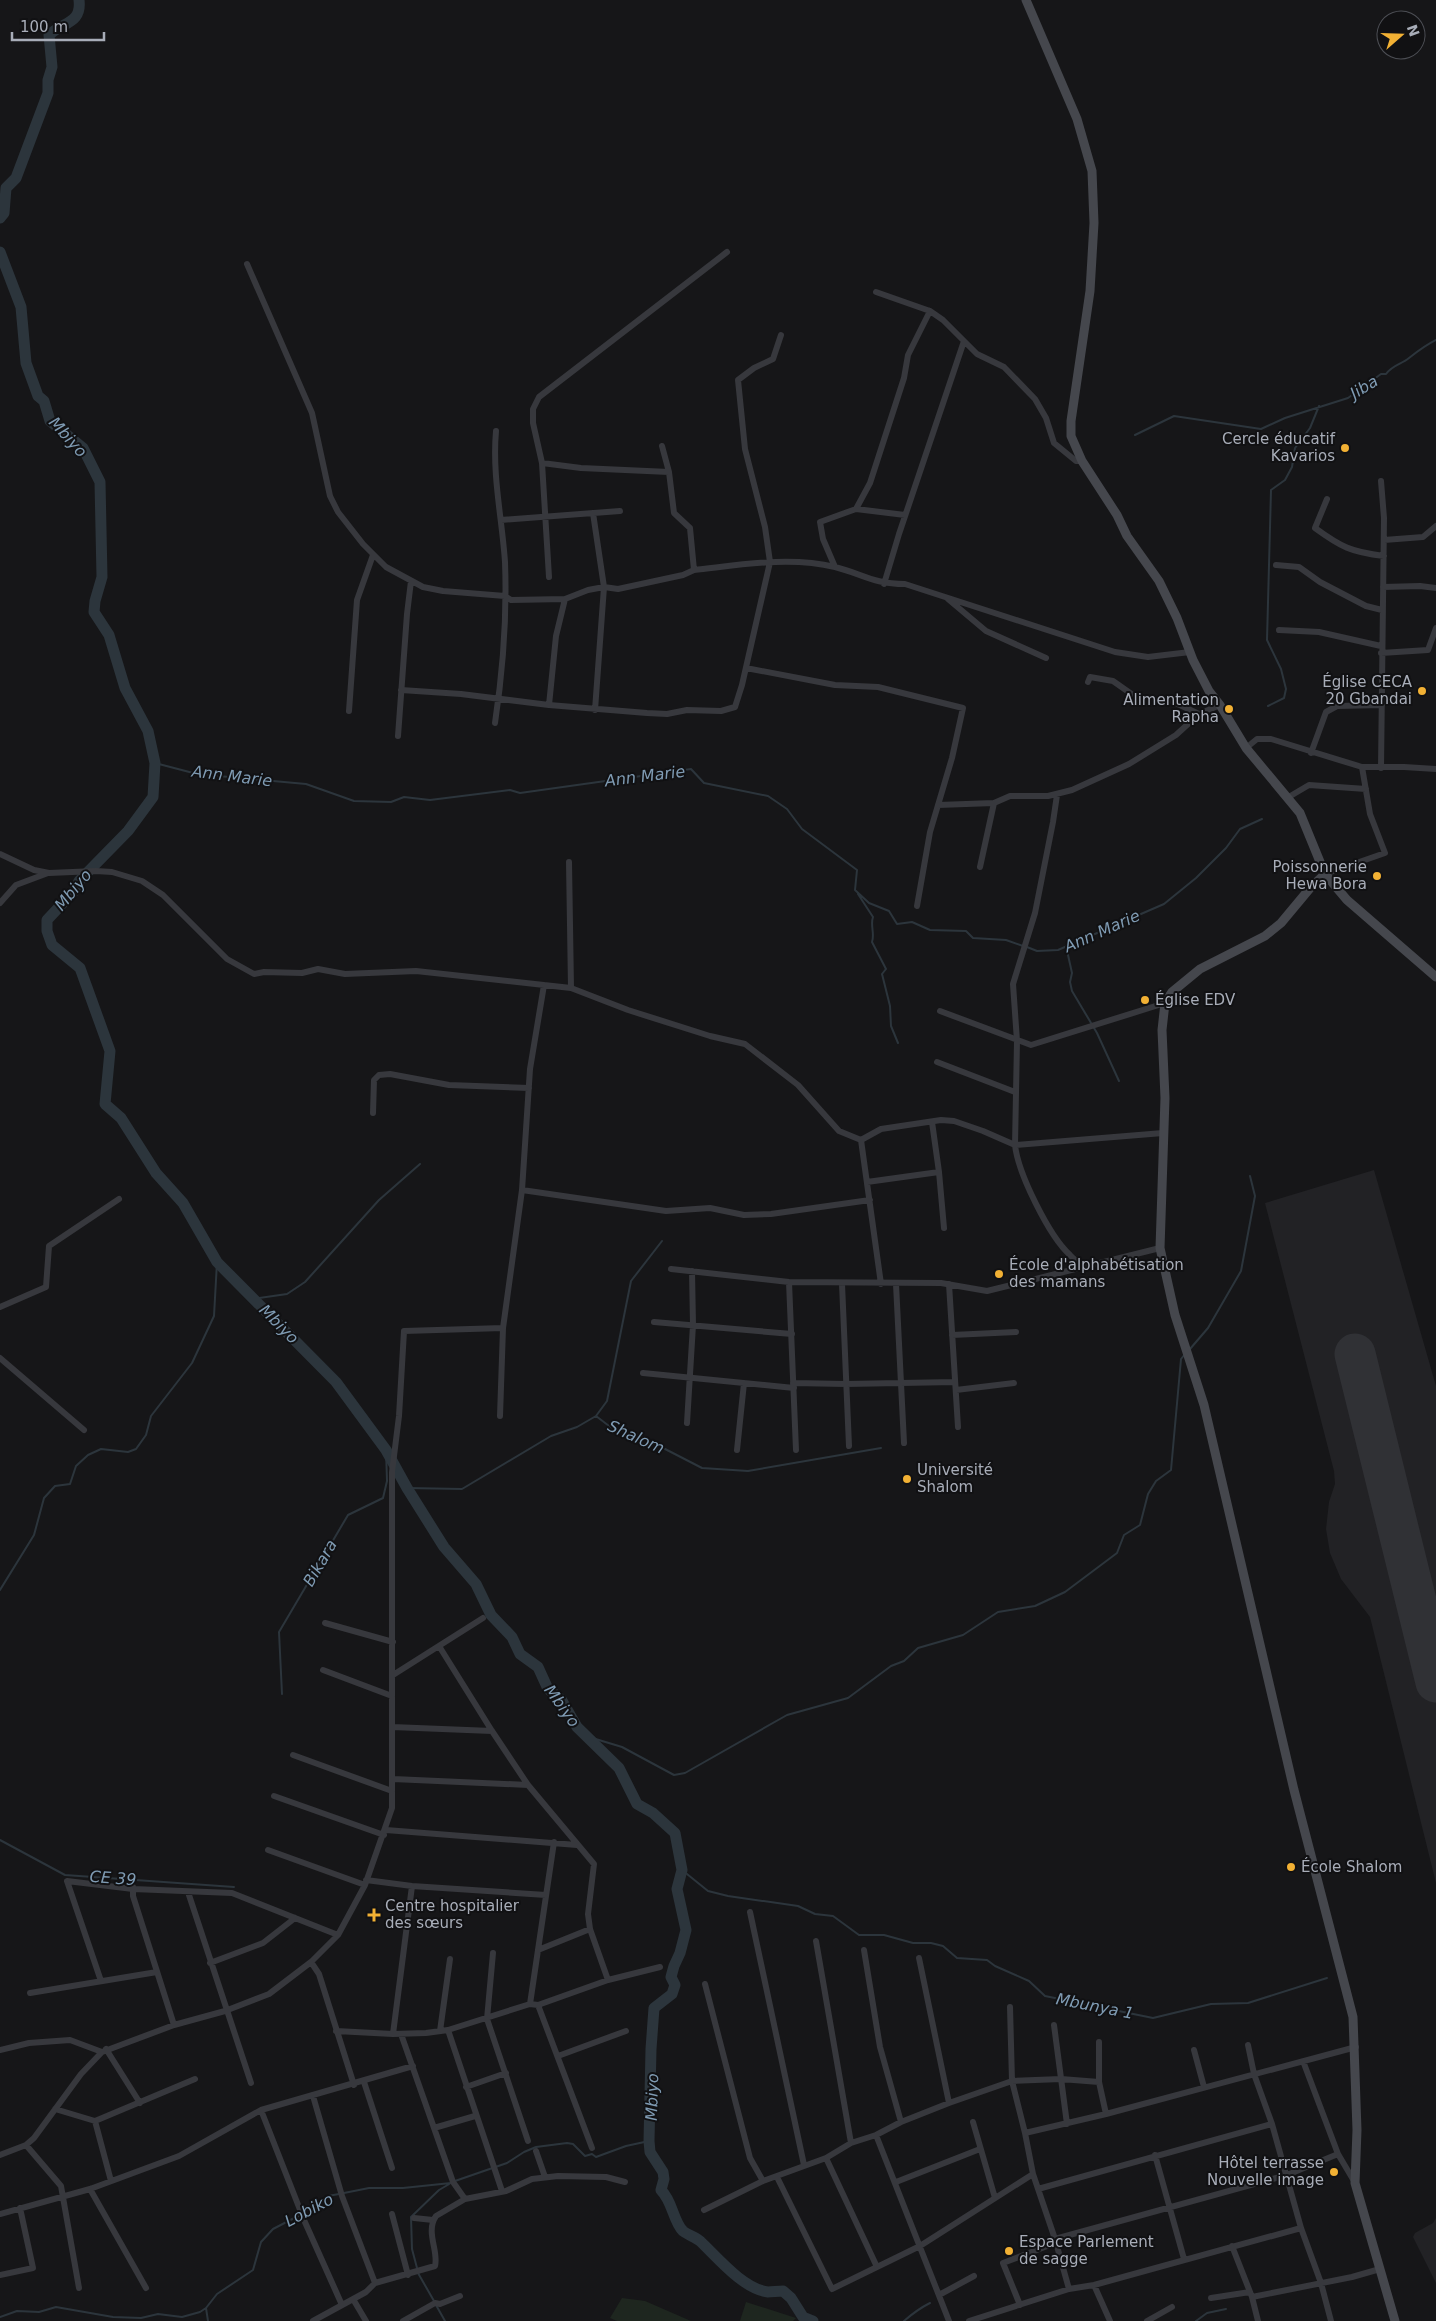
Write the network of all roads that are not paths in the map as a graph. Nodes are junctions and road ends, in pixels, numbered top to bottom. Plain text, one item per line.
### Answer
1 (1026, 0) edge
2 (727, 252) dead end
3 (247, 264) dead end
4 (876, 292) dead end
5 (930, 311) junction
6 (781, 334) dead end
7 (964, 341) junction
8 (496, 431) dead end
9 (662, 446) dead end
10 (1082, 461) junction
11 (542, 463) junction
12 (669, 472) junction
13 (1381, 481) dead end
14 (1327, 499) dead end
15 (856, 509) junction
16 (620, 511) dead end
17 (593, 513) junction
18 (905, 515) junction
19 (544, 518) junction
20 (501, 520) junction
21 (1436, 526) edge
22 (1384, 540) junction
23 (373, 555) junction
24 (1384, 556) junction
25 (770, 562) junction
26 (1276, 565) dead end
27 (835, 567) junction
28 (694, 570) junction
29 (549, 577) dead end
30 (411, 581) junction
31 (884, 584) junction
32 (604, 587) junction
33 (1383, 587) junction
34 (1436, 588) edge
35 (505, 596) junction
36 (945, 596) junction
37 (565, 599) junction
38 (1382, 610) junction
39 (1436, 628) edge
40 (1279, 630) dead end
41 (1381, 649) junction
42 (1190, 652) junction
43 (1046, 658) dead end
44 (746, 668) junction
45 (1088, 682) dead end
46 (401, 690) junction
47 (498, 699) junction
48 (549, 705) junction
49 (1220, 705) junction
50 (1382, 705) junction
51 (595, 710) junction
52 (348, 711) dead end
53 (1200, 714) junction
54 (495, 722) dead end
55 (398, 736) dead end
56 (1246, 748) junction
57 (1311, 753) junction
58 (1362, 767) junction
59 (1381, 768) junction
60 (1436, 770) edge
61 (1366, 789) junction
62 (1057, 795) junction
63 (1288, 798) junction
64 (994, 803) junction
65 (938, 805) junction
66 (0, 854) edge
67 (569, 862) dead end
68 (980, 867) dead end
69 (49, 873) junction
70 (1325, 874) junction
71 (0, 903) edge
72 (917, 906) dead end
73 (1436, 977) edge
74 (544, 985) junction
75 (571, 988) junction
76 (1165, 1003) junction
77 (940, 1011) dead end
78 (1017, 1041) junction
79 (937, 1062) dead end
80 (529, 1088) junction
81 (1015, 1092) junction
82 (373, 1113) dead end
83 (932, 1122) junction
84 (1163, 1134) junction
85 (861, 1140) junction
86 (1015, 1145) junction
87 (939, 1172) junction
88 (867, 1182) junction
89 (522, 1190) junction
90 (119, 1199) dead end
91 (870, 1200) junction
92 (944, 1228) dead end
93 (1160, 1248) junction
94 (1086, 1267) junction
95 (671, 1269) dead end
96 (692, 1271) junction
97 (790, 1282) junction
98 (842, 1284) junction
99 (881, 1284) junction
100 (896, 1284) junction
101 (949, 1284) junction
102 (0, 1307) edge
103 (654, 1322) dead end
104 (693, 1325) junction
105 (503, 1328) junction
106 (1016, 1332) dead end
107 (792, 1334) junction
108 (952, 1335) junction
109 (0, 1358) edge
110 (643, 1373) dead end
111 (691, 1378) junction
112 (744, 1383) junction
113 (1014, 1383) dead end
114 (846, 1384) junction
115 (901, 1384) junction
116 (794, 1385) junction
117 (956, 1386) junction
118 (500, 1416) dead end
119 (687, 1422) dead end
120 (958, 1427) dead end
121 (84, 1430) dead end
122 (904, 1443) dead end
123 (849, 1446) dead end
124 (737, 1450) dead end
125 (796, 1450) dead end
126 (483, 1618) dead end
127 (325, 1623) dead end
128 (393, 1642) junction
129 (439, 1646) junction
130 (323, 1670) dead end
131 (393, 1675) junction
132 (392, 1696) junction
133 (392, 1727) junction
134 (492, 1731) junction
135 (293, 1755) dead end
136 (393, 1778) junction
137 (528, 1785) junction
138 (392, 1791) junction
139 (274, 1796) dead end
140 (385, 1832) junction
141 (554, 1842) junction
142 (578, 1845) junction
143 (268, 1850) dead end
144 (366, 1883) junction
145 (412, 1886) junction
146 (133, 1888) junction
147 (188, 1892) junction
148 (546, 1894) junction
149 (750, 1912) dead end
150 (295, 1918) junction
151 (590, 1929) junction
152 (338, 1935) junction
153 (816, 1941) dead end
154 (538, 1950) junction
155 (864, 1950) dead end
156 (493, 1953) dead end
157 (450, 1958) dead end
158 (919, 1958) dead end
159 (311, 1962) junction
160 (210, 1963) junction
161 (660, 1967) dead end
162 (157, 1972) junction
163 (608, 1980) junction
164 (101, 1981) junction
165 (705, 1984) dead end
166 (30, 1993) dead end
167 (530, 2004) junction
168 (538, 2005) junction
169 (1010, 2007) dead end
170 (225, 2011) junction
171 (487, 2019) junction
172 (174, 2025) junction
173 (1054, 2025) dead end
174 (448, 2030) junction
175 (336, 2031) junction
176 (626, 2031) dead end
177 (440, 2032) junction
178 (397, 2034) junction
179 (1099, 2042) dead end
180 (1248, 2045) dead end
181 (1356, 2047) junction
182 (0, 2050) edge
183 (1194, 2050) dead end
184 (104, 2051) junction
185 (558, 2056) junction
186 (1303, 2061) junction
187 (412, 2066) junction
188 (506, 2073) junction
189 (1254, 2074) junction
190 (194, 2079) dead end
191 (1061, 2079) junction
192 (1012, 2081) junction
193 (250, 2082) dead end
194 (364, 2082) junction
195 (1100, 2082) junction
196 (354, 2085) junction
197 (466, 2087) junction
198 (1204, 2087) junction
199 (313, 2096) junction
200 (948, 2102) junction
201 (140, 2103) junction
202 (55, 2110) junction
203 (261, 2110) junction
204 (1106, 2114) junction
205 (475, 2116) junction
206 (96, 2122) junction
207 (901, 2122) junction
208 (973, 2122) dead end
209 (1067, 2124) junction
210 (1272, 2124) junction
211 (434, 2128) junction
212 (1026, 2133) junction
213 (876, 2135) junction
214 (528, 2141) dead end
215 (851, 2143) junction
216 (26, 2145) junction
217 (592, 2148) dead end
218 (980, 2149) junction
219 (536, 2151) dead end
220 (1338, 2154) junction
221 (1155, 2155) junction
222 (0, 2156) edge
223 (826, 2158) junction
224 (804, 2165) junction
225 (392, 2168) dead end
226 (1032, 2174) junction
227 (1287, 2174) junction
228 (777, 2176) junction
229 (545, 2178) junction
230 (111, 2181) junction
231 (625, 2182) dead end
232 (763, 2182) junction
233 (896, 2182) junction
234 (1355, 2182) junction
235 (1038, 2188) junction
236 (90, 2189) junction
237 (502, 2191) junction
238 (63, 2196) junction
239 (995, 2198) junction
240 (465, 2199) junction
241 (1170, 2207) junction
242 (20, 2208) junction
243 (704, 2210) dead end
244 (0, 2214) edge
245 (392, 2214) dead end
246 (414, 2218) dead end
247 (433, 2220) junction
248 (1301, 2228) junction
249 (1055, 2241) junction
250 (920, 2246) junction
251 (1232, 2246) junction
252 (1184, 2259) junction
253 (877, 2267) junction
254 (1380, 2269) junction
255 (0, 2275) edge
256 (408, 2275) junction
257 (974, 2276) dead end
258 (375, 2283) junction
259 (1321, 2283) junction
260 (1094, 2285) junction
261 (79, 2288) dead end
262 (146, 2288) dead end
263 (1069, 2289) junction
264 (939, 2295) junction
265 (1251, 2295) junction
266 (460, 2296) dead end
267 (1211, 2298) dead end
268 (352, 2299) junction
269 (342, 2305) junction
270 (1020, 2305) junction
271 (1172, 2307) dead end
272 (980, 2320) edge
273 (313, 2321) edge
274 (366, 2321) edge
275 (403, 2321) edge
276 (949, 2321) edge
277 (969, 2321) edge
278 (1110, 2321) edge
279 (1147, 2321) edge
280 (1258, 2321) edge
281 (1331, 2321) edge
282 (1396, 2321) edge

1 - 10 street
2 - 11 street
3 - 23 street
4 - 5 street
5 - 7 street
5 - 15 street
6 - 25 street
7 - 10 street
7 - 18 street
8 - 20 street
9 - 12 street
10 - 42 street
11 - 12 street
11 - 19 street
12 - 28 street
13 - 22 street
14 - 24 street
15 - 18 street
15 - 27 street
16 - 17 street
17 - 19 street
17 - 32 street
18 - 31 street
19 - 20 street
19 - 29 street
20 - 35 street
21 - 22 street
22 - 24 street
23 - 30 street
23 - 52 street
24 - 33 street
25 - 27 street
25 - 28 street
25 - 44 street
26 - 38 street
27 - 31 street
28 - 32 street
30 - 35 street
30 - 46 street
31 - 36 street
32 - 37 street
32 - 51 street
33 - 34 street
33 - 38 street
35 - 37 street
35 - 47 street
36 - 42 street
36 - 43 street
37 - 48 street
38 - 41 street
39 - 41 street
40 - 41 street
41 - 50 street
42 - 49 street
44 - 51 street
44 - 65 street
45 - 53 street
46 - 47 street
46 - 55 street
47 - 48 street
47 - 54 street
48 - 51 street
49 - 53 street
49 - 56 street
50 - 57 street
50 - 59 street
53 - 62 street
56 - 57 street
56 - 63 street
57 - 58 street
58 - 59 street
58 - 61 street
59 - 60 street
61 - 63 street
61 - 70 street
62 - 64 street
62 - 78 street
63 - 70 street
64 - 65 street
64 - 68 street
65 - 72 street
66 - 69 street
67 - 75 street
69 - 71 street
69 - 74 street
70 - 73 street
70 - 76 street
74 - 75 street
74 - 80 street
75 - 85 street
76 - 78 street
76 - 84 street
77 - 78 street
78 - 81 street
79 - 81 street
80 - 82 street
80 - 89 street
81 - 86 street
83 - 85 street
83 - 86 street
83 - 87 street
84 - 86 street
84 - 93 street
85 - 88 street
86 - 94 street
87 - 88 street
87 - 92 street
88 - 91 street
89 - 91 street
89 - 105 street
90 - 102 street
91 - 99 street
93 - 94 street
93 - 181 street
94 - 101 street
95 - 96 street
96 - 97 street
96 - 104 street
97 - 98 street
97 - 107 street
98 - 99 street
98 - 114 street
99 - 100 street
100 - 101 street
100 - 115 street
101 - 108 street
103 - 104 street
104 - 107 street
104 - 111 street
105 - 118 street
105 - 128 street
106 - 108 street
107 - 116 street
108 - 117 street
109 - 121 street
110 - 111 street
111 - 112 street
111 - 119 street
112 - 116 street
112 - 124 street
113 - 117 street
114 - 115 street
114 - 116 street
114 - 123 street
115 - 117 street
115 - 122 street
116 - 125 street
117 - 120 street
126 - 129 street
127 - 128 street
128 - 131 street
129 - 131 street
129 - 134 street
130 - 132 street
131 - 132 street
132 - 133 street
133 - 134 street
133 - 136 street
134 - 137 street
135 - 138 street
136 - 137 street
136 - 138 street
137 - 142 street
138 - 140 street
139 - 140 street
140 - 141 street
140 - 144 street
141 - 142 street
141 - 148 street
142 - 151 street
143 - 144 street
144 - 145 street
144 - 152 street
145 - 148 street
145 - 178 street
146 - 147 street
146 - 162 street
146 - 164 street
147 - 150 street
147 - 160 street
148 - 154 street
149 - 224 street
150 - 152 street
150 - 160 street
151 - 154 street
151 - 163 street
152 - 159 street
153 - 215 street
154 - 167 street
155 - 207 street
156 - 171 street
157 - 177 street
158 - 200 street
159 - 170 street
159 - 175 street
160 - 170 street
161 - 163 street
162 - 164 street
162 - 172 street
163 - 168 street
164 - 166 street
165 - 232 street
167 - 168 street
167 - 171 street
168 - 185 street
169 - 192 street
170 - 172 street
170 - 193 street
171 - 174 street
171 - 188 street
172 - 184 street
173 - 191 street
174 - 177 street
174 - 197 street
175 - 178 street
175 - 196 street
176 - 185 street
177 - 178 street
178 - 187 street
179 - 195 street
180 - 189 street
181 - 186 street
181 - 234 street
182 - 184 street
183 - 198 street
184 - 201 street
184 - 202 street
185 - 217 street
186 - 189 street
186 - 220 street
187 - 194 street
187 - 211 street
188 - 197 street
188 - 214 street
189 - 198 street
189 - 210 street
190 - 201 street
191 - 192 street
191 - 195 street
191 - 209 street
192 - 200 street
192 - 212 street
194 - 196 street
194 - 225 street
195 - 204 street
196 - 199 street
197 - 205 street
198 - 204 street
199 - 203 street
199 - 258 street
200 - 207 street
201 - 206 street
202 - 206 street
202 - 216 street
203 - 230 street
203 - 269 street
204 - 209 street
205 - 211 street
205 - 237 street
206 - 230 street
207 - 213 street
208 - 218 street
209 - 212 street
210 - 221 street
210 - 227 street
211 - 240 street
212 - 226 street
213 - 215 street
213 - 233 street
215 - 223 street
216 - 222 street
216 - 238 street
218 - 233 street
218 - 239 street
219 - 229 street
220 - 227 street
220 - 234 street
221 - 235 street
221 - 241 street
223 - 224 street
223 - 253 street
224 - 228 street
226 - 235 street
226 - 239 street
227 - 241 street
227 - 248 street
228 - 232 street
228 - 253 street
229 - 231 street
229 - 237 street
230 - 236 street
232 - 243 street
233 - 250 street
234 - 254 street
235 - 249 street
236 - 238 street
236 - 262 street
237 - 240 street
238 - 242 street
238 - 261 street
239 - 250 street
240 - 247 street
241 - 249 street
241 - 252 street
242 - 244 street
242 - 255 street
245 - 256 street
246 - 247 street
247 - 256 street
248 - 251 street
248 - 259 street
249 - 263 street
249 - 270 street
250 - 253 street
250 - 264 street
251 - 252 street
251 - 265 street
252 - 260 street
254 - 259 street
254 - 282 street
256 - 258 street
257 - 264 street
258 - 268 street
259 - 265 street
259 - 281 street
260 - 263 street
260 - 278 street
263 - 270 street
264 - 276 street
265 - 267 street
265 - 280 street
266 - 275 street
268 - 269 street
268 - 274 street
269 - 273 street
270 - 272 street
271 - 279 street
272 - 277 street

